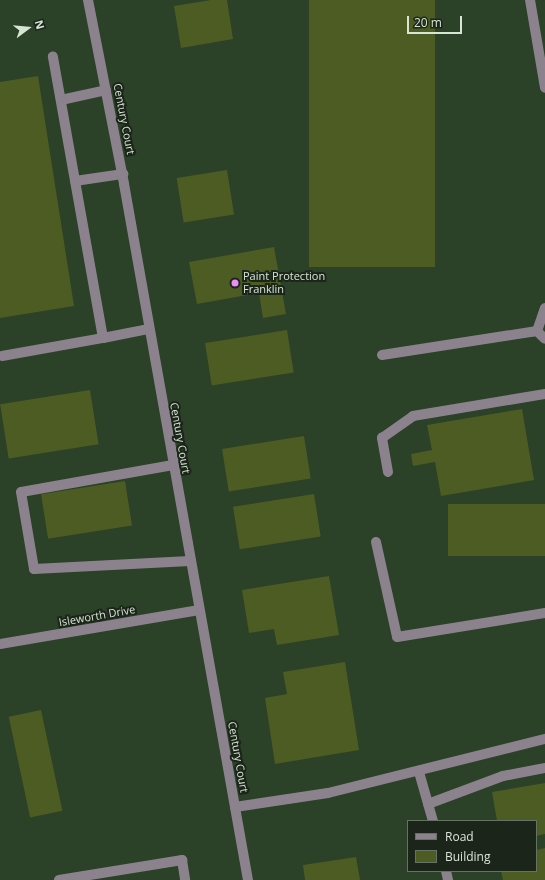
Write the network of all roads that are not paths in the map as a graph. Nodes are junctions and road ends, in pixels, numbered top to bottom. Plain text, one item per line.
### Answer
1 (88, 0) edge
2 (530, 0) edge
3 (53, 56) dead end
4 (545, 88) edge
5 (106, 90) junction
6 (61, 100) junction
7 (122, 174) junction
8 (76, 181) junction
9 (545, 308) edge
10 (149, 329) junction
11 (536, 331) junction
12 (103, 338) junction
13 (545, 339) edge
14 (382, 355) dead end
15 (2, 356) dead end
16 (545, 394) edge
17 (173, 465) junction
18 (388, 472) dead end
19 (376, 542) dead end
20 (190, 560) junction
21 (199, 610) junction
22 (545, 613) edge
23 (0, 644) edge
24 (545, 739) edge
25 (545, 768) edge
26 (419, 772) junction
27 (428, 804) junction
28 (235, 807) junction
29 (433, 820) edge
30 (59, 880) edge
31 (185, 880) edge
32 (248, 880) edge

1 - 5 street, Century Court
2 - 4 street
3 - 6 street
5 - 6 street
5 - 7 street, Century Court
6 - 8 street
7 - 8 street
7 - 10 street, Century Court
8 - 12 street
9 - 11 street
10 - 12 street
10 - 17 street, Century Court
11 - 13 street
11 - 14 street
12 - 15 street
16 - 18 street
17 - 20 street, Century Court
17 - 20 street
19 - 22 street
20 - 21 street, Century Court
21 - 23 street, Isleworth Drive
21 - 28 street, Century Court
24 - 26 street
25 - 27 street
26 - 27 street
26 - 28 street
27 - 29 street
28 - 32 street, Century Court
30 - 31 street

